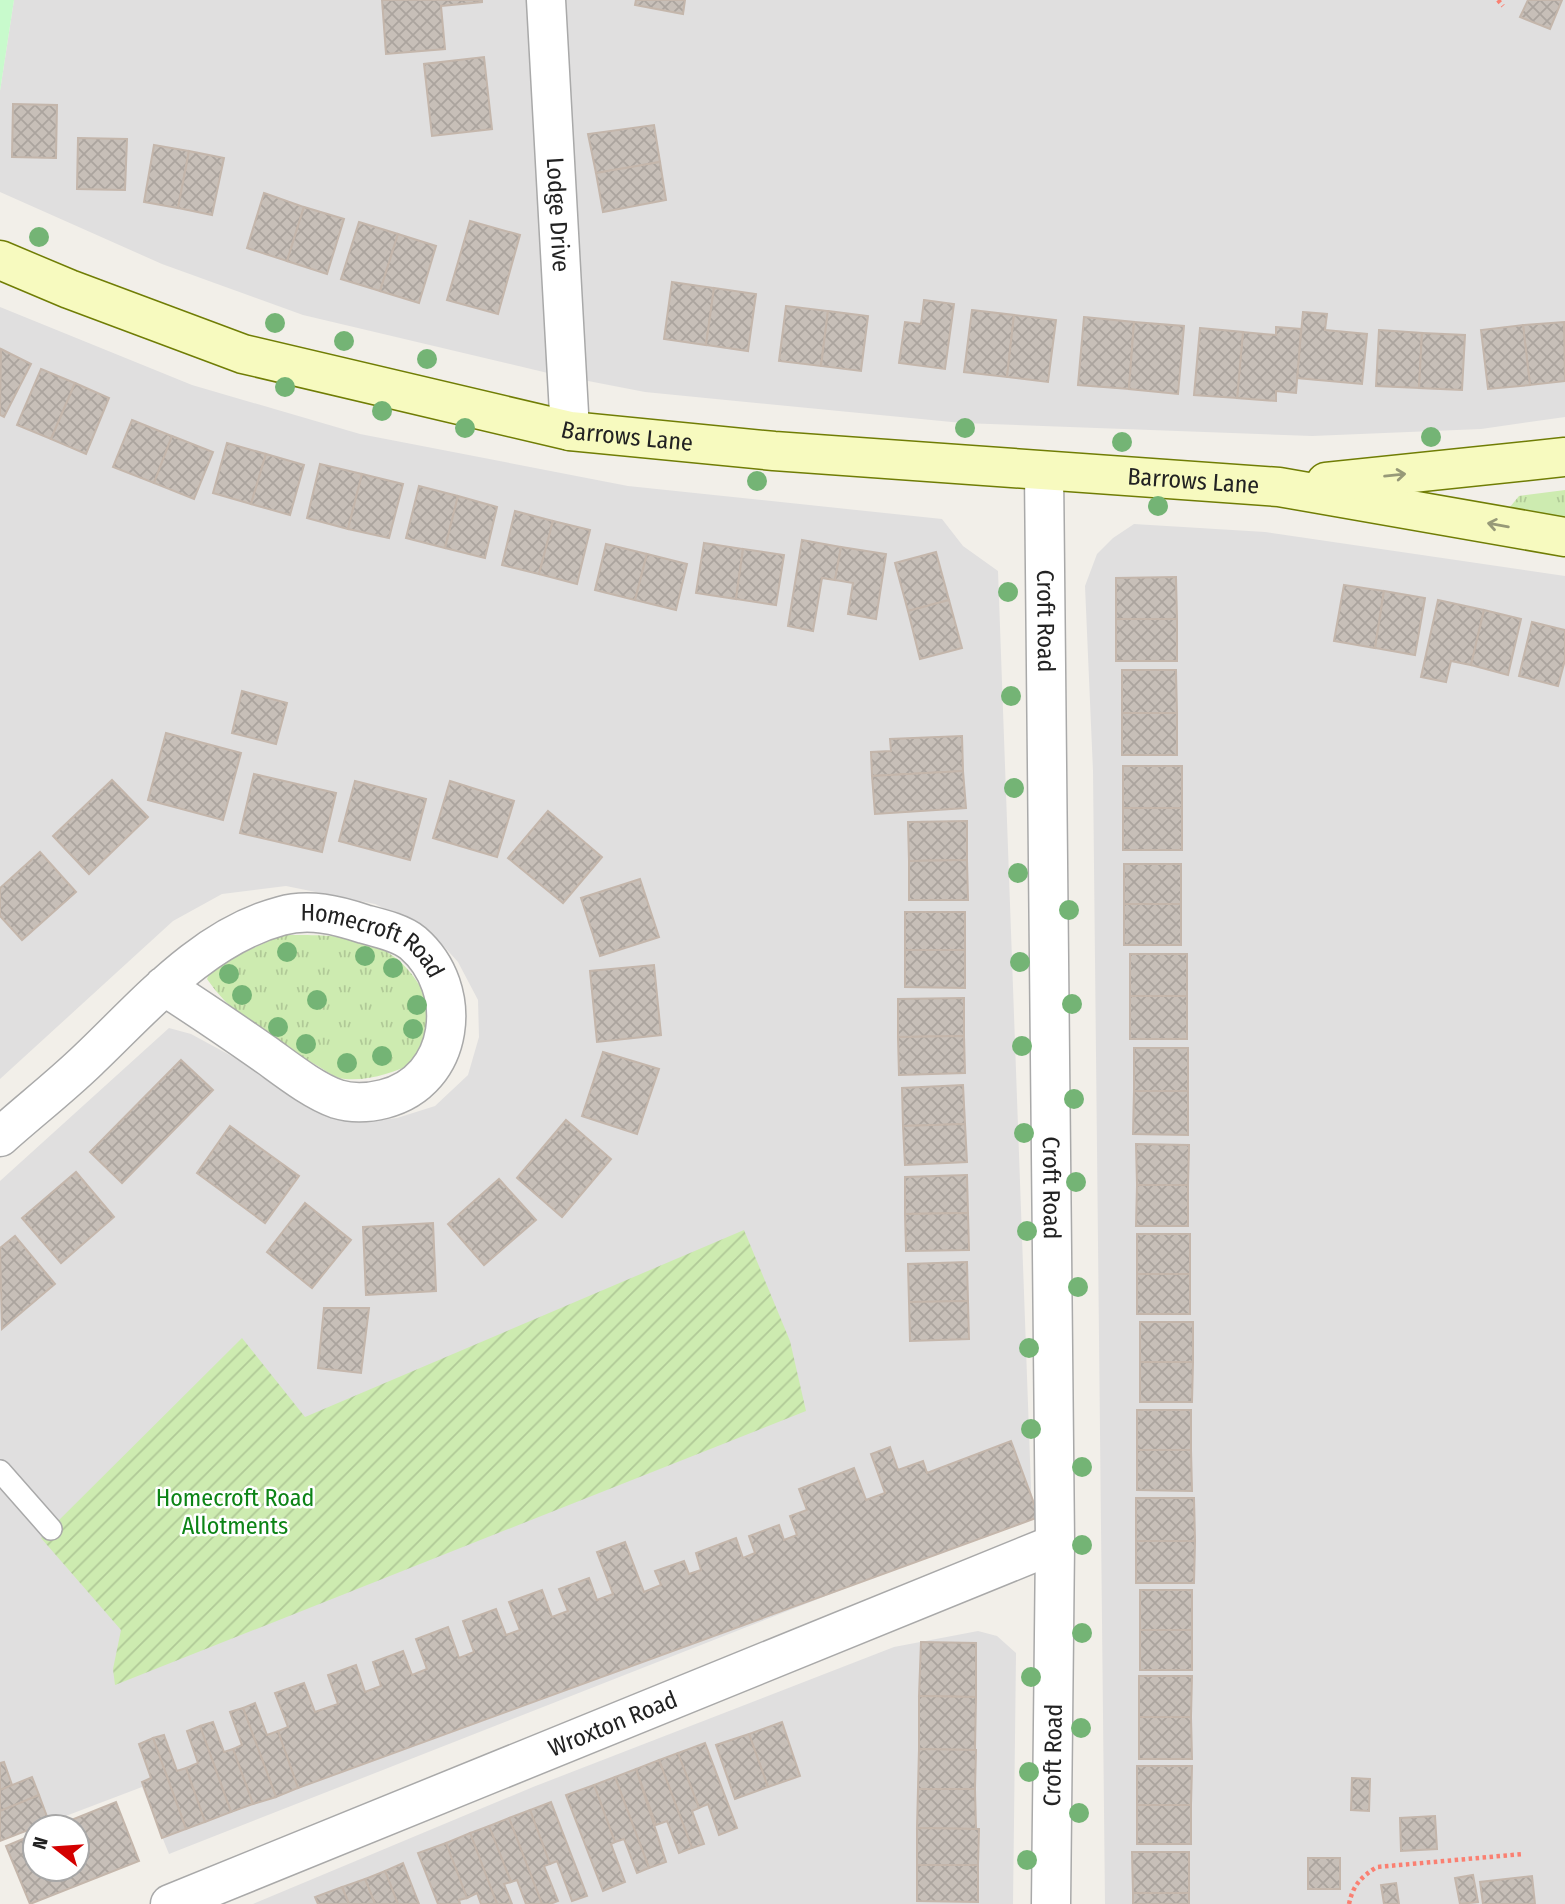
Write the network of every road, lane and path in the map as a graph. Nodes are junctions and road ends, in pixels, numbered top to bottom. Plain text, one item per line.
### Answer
1 (546, 0) edge
2 (1498, 0) edge
3 (1503, 6) dead end
4 (0, 260) edge
5 (570, 431) junction
6 (1565, 457) edge
7 (1044, 471) junction
8 (1279, 487) junction
9 (1565, 537) edge
10 (164, 986) junction
11 (0, 1137) edge
12 (0, 1471) edge
13 (51, 1528) dead end
14 (1055, 1544) junction
15 (1523, 1854) dead end
16 (170, 1904) edge
17 (1051, 1904) edge
18 (1349, 1904) edge

1 - 5 street, Lodge Drive
2 - 3 path
4 - 5 street, Barrows Lane
5 - 7 street, Barrows Lane
8 -> 6 street, Barrows Lane
7 - 8 street, Barrows Lane
7 - 14 street, Croft Road
9 -> 8 street, Barrows Lane
10 - 10 street, Homecroft Road
10 - 11 street, Homecroft Road
12 - 13 lane
14 - 16 street, Wroxton Road
14 - 17 street, Croft Road
15 - 18 path

